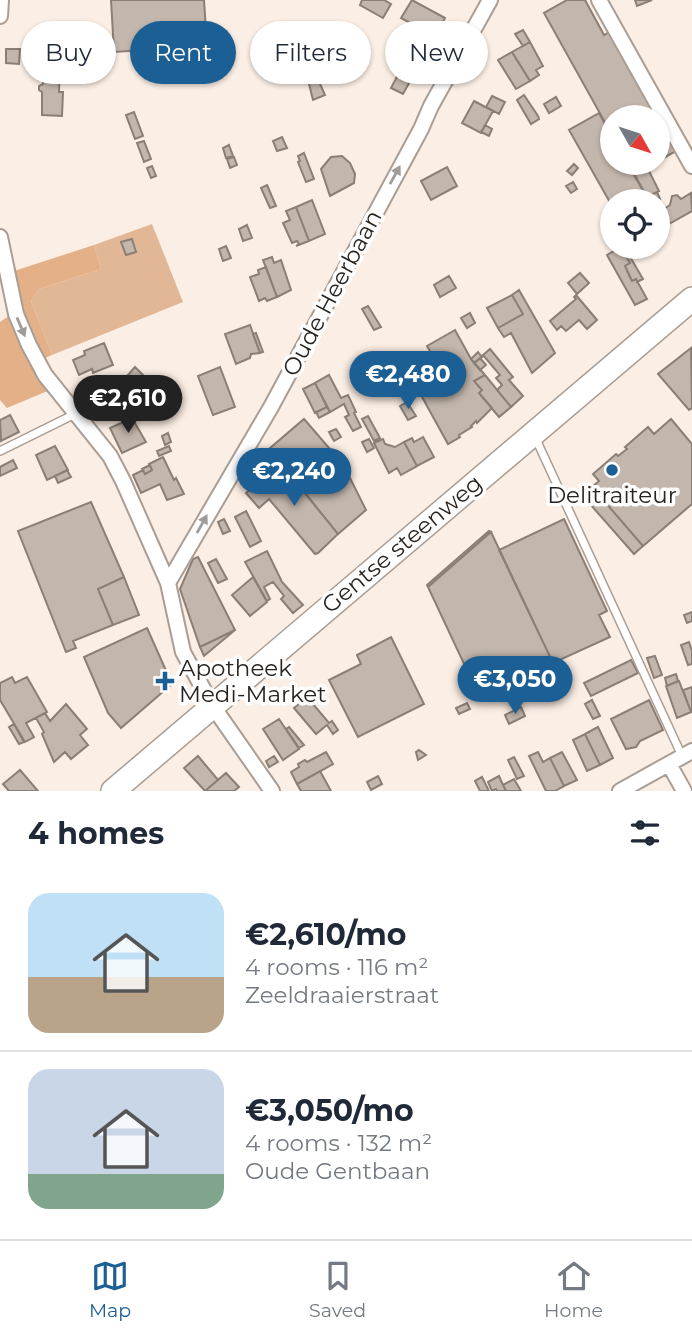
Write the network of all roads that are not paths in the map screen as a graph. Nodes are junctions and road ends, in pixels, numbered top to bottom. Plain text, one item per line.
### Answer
1 (1, 0) edge
2 (490, 0) edge
3 (599, 0) edge
4 (0, 16) edge
5 (692, 166) edge
6 (0, 237) edge
7 (692, 299) edge
8 (75, 414) junction
9 (534, 433) junction
10 (0, 451) edge
11 (168, 583) junction
12 (212, 705) junction
13 (687, 754) edge
14 (669, 764) junction
15 (113, 791) edge
16 (272, 791) edge
17 (620, 791) edge
18 (684, 791) edge

1 - 4 street
11 -> 2 street, Oude Heerbaan
3 - 5 street
6 -> 8 street
7 - 9 main road, Gentse steenweg
8 - 10 lane
8 - 11 street
9 - 12 main road, Gentse steenweg
9 - 13 lane
11 - 12 street
12 - 15 main road, Gentse steenweg
12 - 16 street
13 - 14 street
14 - 17 street
14 - 18 street

